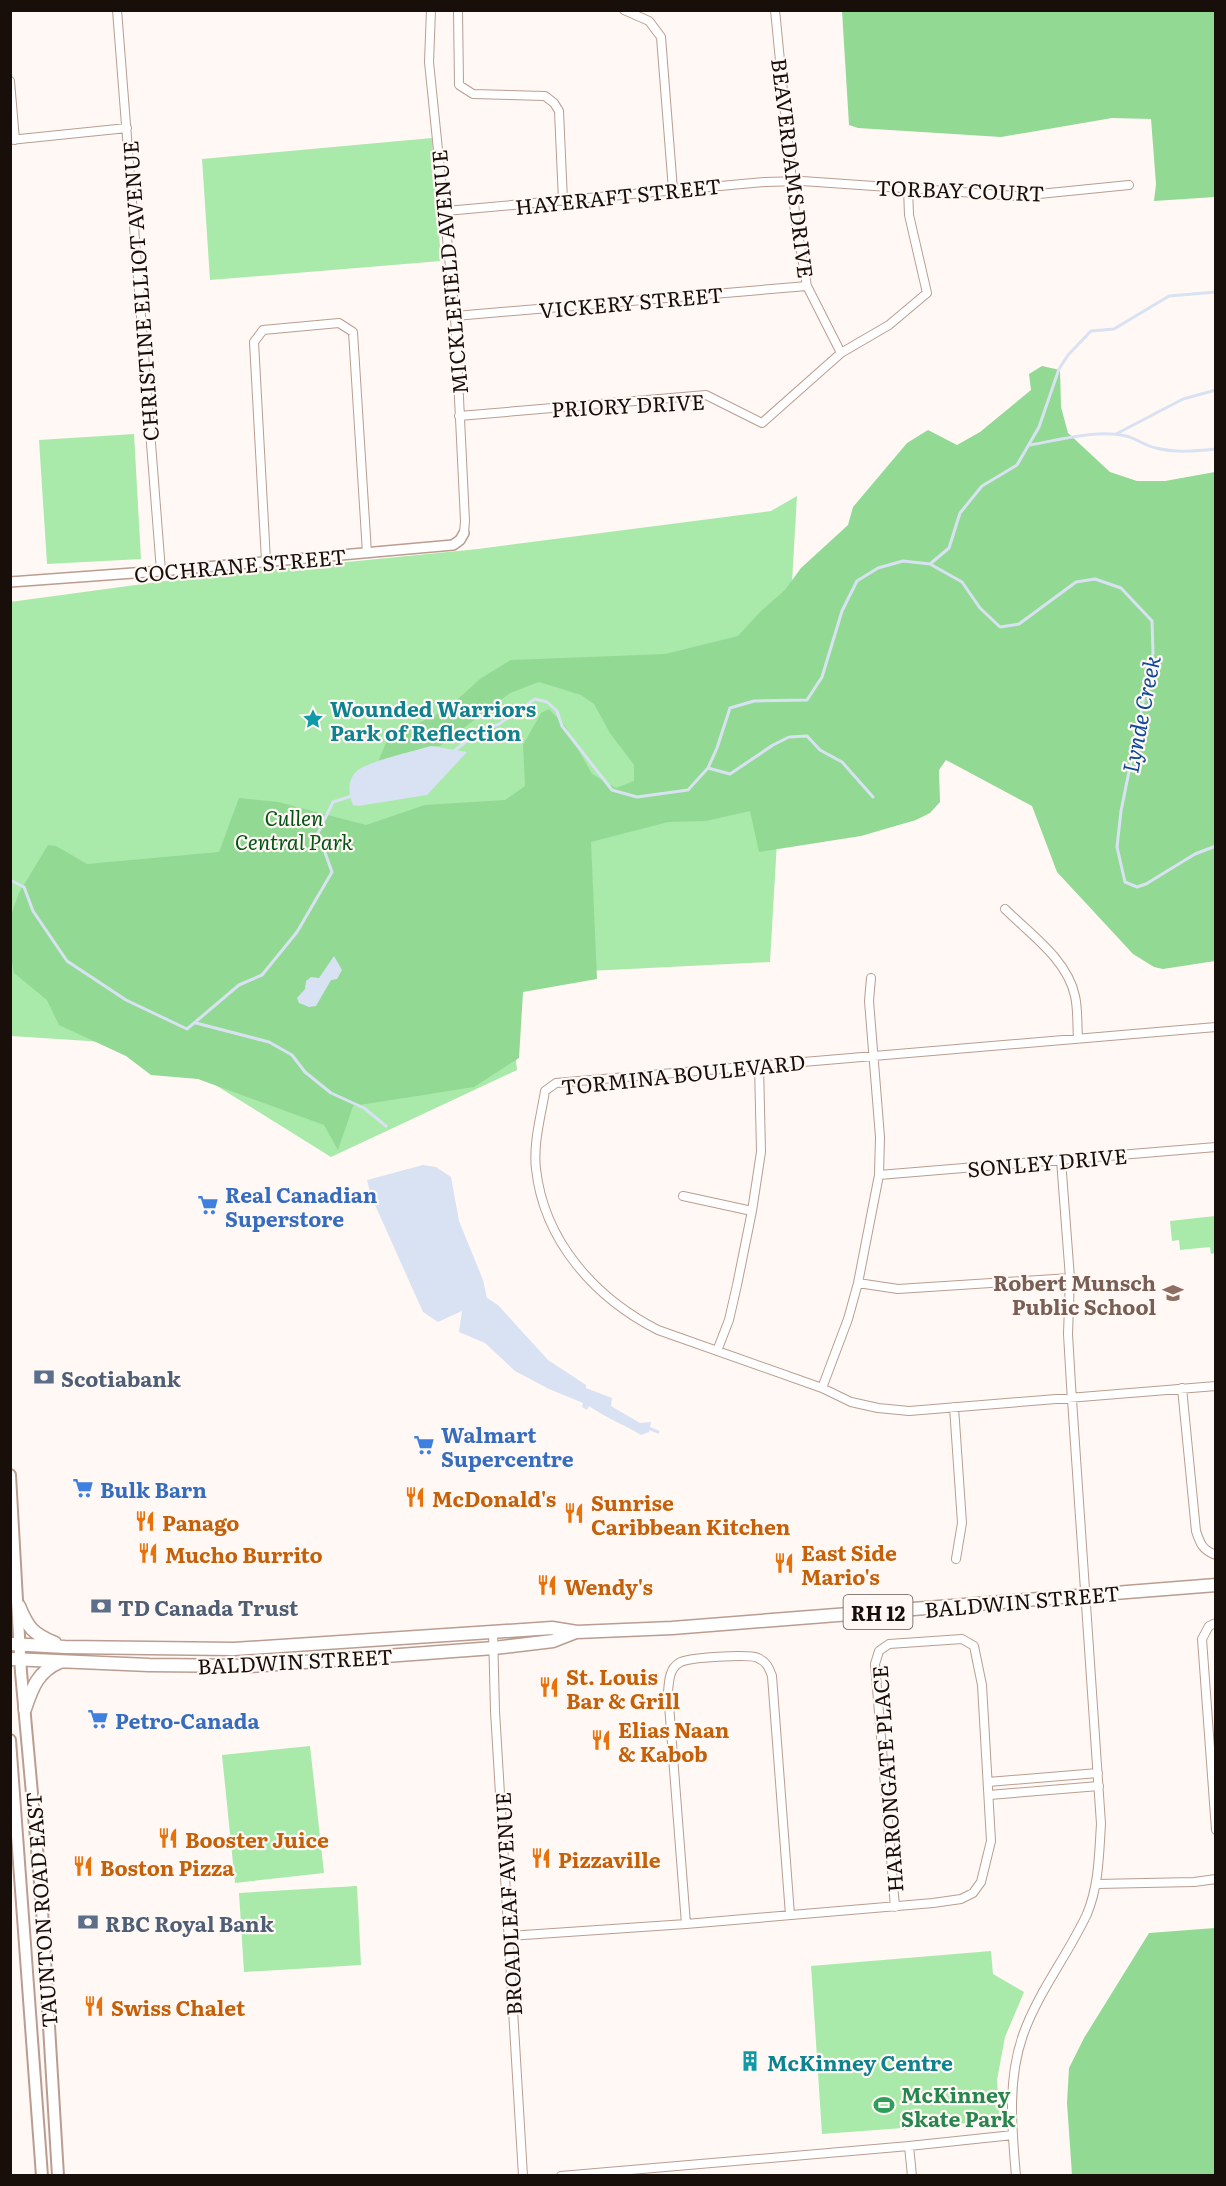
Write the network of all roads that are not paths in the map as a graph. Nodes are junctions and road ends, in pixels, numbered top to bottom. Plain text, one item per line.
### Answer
1 (117, 10) edge
2 (431, 10) edge
3 (458, 10) edge
4 (624, 10) edge
5 (775, 10) edge
6 (10, 81) edge
7 (127, 128) junction
8 (13, 140) edge
9 (791, 182) junction
10 (1129, 185) dead end
11 (908, 188) junction
12 (673, 190) junction
13 (563, 201) junction
14 (446, 211) junction
15 (807, 286) junction
16 (455, 316) junction
17 (842, 353) junction
18 (459, 416) junction
19 (464, 533) joint
20 (367, 553) junction
21 (266, 561) junction
22 (161, 571) junction
23 (10, 582) edge
24 (1005, 909) dead end
25 (871, 978) dead end
26 (1215, 1027) edge
27 (1078, 1038) junction
28 (873, 1055) junction
29 (759, 1065) junction
30 (1215, 1146) edge
31 (1061, 1160) junction
32 (879, 1175) junction
33 (683, 1196) dead end
34 (752, 1211) junction
35 (1070, 1278) junction
36 (858, 1283) junction
37 (717, 1351) junction
38 (1215, 1386) edge
39 (822, 1388) junction
40 (1182, 1388) junction
41 (1072, 1397) junction
42 (954, 1407) junction
43 (10, 1475) edge
44 (1215, 1555) edge
45 (957, 1559) dead end
46 (1215, 1585) edge
47 (1084, 1595) junction
48 (19, 1606) junction
49 (1215, 1623) edge
50 (493, 1632) junction
51 (577, 1632) junction
52 (16, 1644) edge
53 (64, 1647) junction
54 (494, 1648) junction
55 (16, 1660) edge
56 (64, 1661) junction
57 (25, 1709) junction
58 (10, 1740) edge
59 (1098, 1773) junction
60 (988, 1782) junction
61 (1099, 1786) junction
62 (989, 1795) junction
63 (1215, 1830) edge
64 (1215, 1879) edge
65 (1096, 1884) junction
66 (894, 1906) junction
67 (790, 1915) junction
68 (686, 1924) junction
69 (509, 1936) junction
70 (1013, 2135) junction
71 (909, 2146) junction
72 (42, 2175) edge
73 (58, 2175) edge
74 (523, 2175) edge
75 (561, 2175) edge
76 (912, 2175) edge
77 (1016, 2175) edge

1 - 7 street, CHRISTINE ELLIOT AVENUE
2 - 14 street, MICKLEFIELD AVENUE
3 - 13 street
4 - 12 street
5 - 9 street, BEAVERDAMS DRIVE
6 - 8 street
7 - 8 street
7 - 22 street, CHRISTINE ELLIOT AVENUE
9 - 11 street, TORBAY COURT
9 - 12 street, HAYERAFT STREET
9 - 15 street, BEAVERDAMS DRIVE
10 - 11 street, TORBAY COURT
11 - 17 street, PRIORY DRIVE
12 - 13 street, HAYERAFT STREET
13 - 14 street, HAYERAFT STREET
14 - 16 street, MICKLEFIELD AVENUE
15 - 16 street, VICKERY STREET
15 - 17 street, BEAVERDAMS DRIVE
16 - 18 street, MICKLEFIELD AVENUE
17 - 18 street, PRIORY DRIVE
18 - 19 street, MICKLEFIELD AVENUE
19 - 20 street, COCHRANE STREET
20 - 21 street, COCHRANE STREET
20 - 21 street
21 - 22 street, COCHRANE STREET
22 - 23 street, COCHRANE STREET
24 - 27 street
25 - 28 street
26 - 27 street, TORMINA BOULEVARD
27 - 28 street, TORMINA BOULEVARD
28 - 29 street, TORMINA BOULEVARD
28 - 32 street
29 - 34 street
29 - 37 street, TORMINA BOULEVARD
30 - 31 street, SONLEY DRIVE
31 - 32 street, SONLEY DRIVE
31 - 35 street
32 - 36 street
33 - 34 street
34 - 37 street
35 - 36 street
35 - 41 street
36 - 39 street
37 - 39 street, TORMINA BOULEVARD
38 - 40 street, TORMINA BOULEVARD
39 - 42 street, TORMINA BOULEVARD
40 - 41 street, TORMINA BOULEVARD
40 - 44 street
41 - 42 street, TORMINA BOULEVARD
41 - 47 street
42 - 45 street
43 - 48 main road, TAUNTON ROAD EAST
46 - 47 main road, BALDWIN STREET / RH 12
47 - 51 main road, BALDWIN STREET / RH 12
47 - 59 street
48 - 52 main road, TAUNTON ROAD EAST
48 - 53 main road
49 - 63 street
50 - 51 main road, BALDWIN STREET / RH 12
50 - 53 main road, BALDWIN STREET / RH 12
50 - 54 street, BROADLEAF AVENUE
51 - 54 main road, BALDWIN STREET / RH 12
52 - 53 main road, BALDWIN STREET / RH 12
52 - 55 main road, TAUNTON ROAD EAST
54 - 56 main road, BALDWIN STREET / RH 12
54 - 69 street, BROADLEAF AVENUE
55 - 56 main road, BALDWIN STREET / RH 12
55 - 57 main road, TAUNTON ROAD EAST
56 - 57 main road
57 - 73 main road, TAUNTON ROAD EAST
58 - 72 main road, TAUNTON ROAD EAST
59 - 60 street
59 - 61 street
60 - 62 street, HARRONGATE PLACE
60 - 66 street, HARRONGATE PLACE
61 - 62 street
61 - 65 street
62 - 66 street, HARRONGATE PLACE
64 - 65 street
65 - 70 street
66 - 67 street, HARRONGATE PLACE
67 - 68 street, HARRONGATE PLACE
67 - 68 street
68 - 69 street, HARRONGATE PLACE
69 - 74 street, BROADLEAF AVENUE
70 - 71 street
70 - 77 street
71 - 75 street
71 - 76 street

